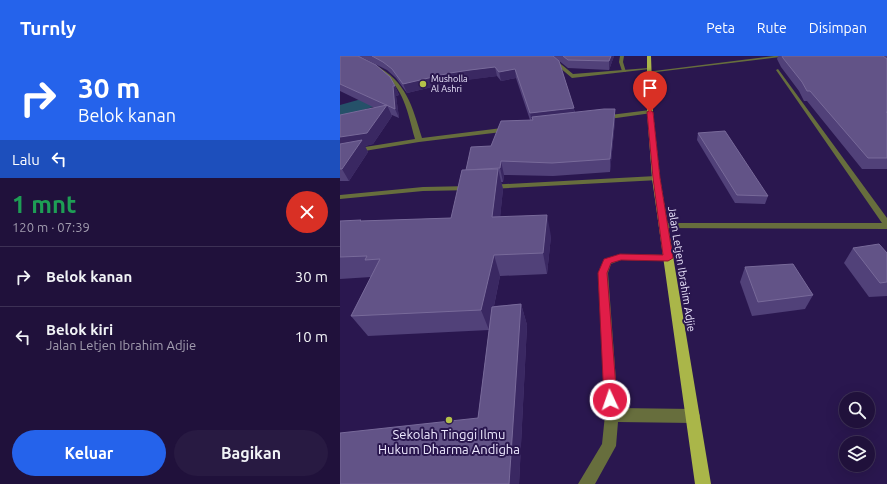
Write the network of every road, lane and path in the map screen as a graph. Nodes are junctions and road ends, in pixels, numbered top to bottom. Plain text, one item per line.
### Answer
1 (352, 56) edge
2 (548, 56) edge
3 (622, 56) edge
4 (649, 56) edge
5 (786, 56) edge
6 (778, 70) dead end
7 (624, 71) junction
8 (648, 71) junction
9 (650, 112) junction
10 (596, 118) edge
11 (519, 128) edge
12 (418, 140) junction
13 (340, 153) edge
14 (656, 178) junction
15 (340, 197) edge
16 (887, 225) edge
17 (663, 226) junction
18 (668, 258) junction
19 (612, 415) junction
20 (693, 416) junction
21 (586, 484) edge
22 (703, 484) edge

1 - 12 street
2 - 7 street
3 - 7 street
4 - 8 main road, Jalan Letjen Ibrahim Adjie
5 - 8 street
6 - 16 street
7 - 8 street
8 - 9 main road, Jalan Letjen Ibrahim Adjie
9 - 10 street
9 - 14 main road, Jalan Letjen Ibrahim Adjie
11 - 12 street
12 - 13 street
14 - 15 street
14 - 17 main road, Jalan Letjen Ibrahim Adjie
16 - 17 street
17 - 18 main road, Jalan Letjen Ibrahim Adjie
18 - 19 street
18 - 20 main road, Jalan Letjen Ibrahim Adjie
19 - 20 street
19 - 21 street
20 - 22 main road, Jalan Letjen Ibrahim Adjie

